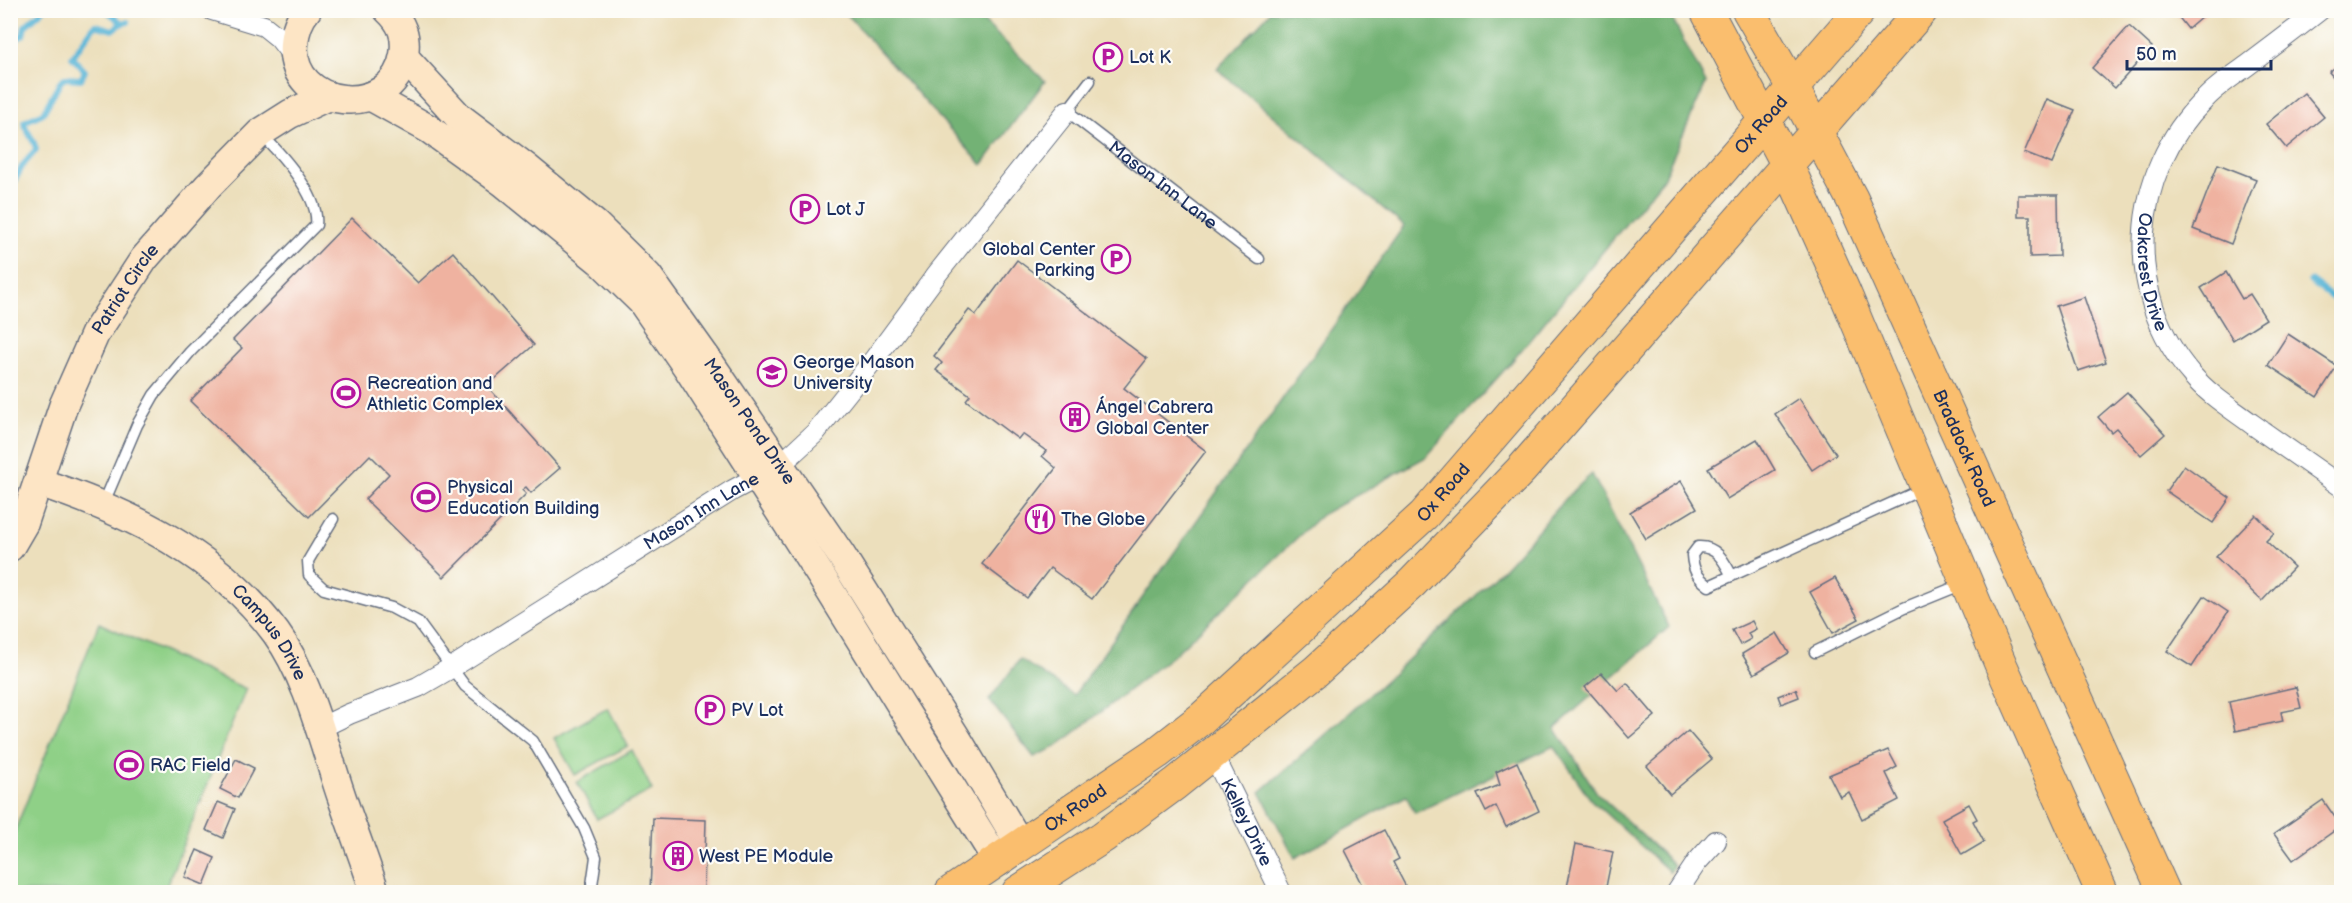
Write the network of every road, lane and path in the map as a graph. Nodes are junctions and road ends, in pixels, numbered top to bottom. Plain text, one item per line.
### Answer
1 (212, 10) edge
2 (1706, 10) edge
3 (1748, 10) edge
4 (1860, 10) edge
5 (1922, 10) edge
6 (2320, 10) edge
7 (304, 14) edge
8 (397, 14) edge
9 (264, 26) junction
10 (404, 57) junction
11 (296, 62) junction
12 (1090, 81) dead end
13 (1792, 88) junction
14 (327, 96) junction
15 (370, 96) junction
16 (1067, 111) junction
17 (1763, 121) junction
18 (1816, 130) junction
19 (260, 133) junction
20 (1787, 164) junction
21 (1259, 259) dead end
22 (768, 470) junction
23 (38, 482) junction
24 (1926, 487) junction
25 (2342, 487) edge
26 (102, 505) junction
27 (333, 519) dead end
28 (10, 547) edge
29 (1732, 576) dead end
30 (1966, 583) junction
31 (1815, 652) dead end
32 (451, 668) junction
33 (1253, 670) junction
34 (320, 728) junction
35 (1157, 753) junction
36 (1213, 754) junction
37 (1716, 841) dead end
38 (1009, 854) junction
39 (375, 892) edge
40 (591, 892) edge
41 (951, 892) edge
42 (1018, 892) edge
43 (1281, 892) edge
44 (1677, 892) edge
45 (2102, 892) edge
46 (2164, 892) edge

1 - 9 street
2 - 17 main road
3 - 13 main road, Braddock Road
4 - 13 main road, Ox Road
5 - 18 main road
6 - 25 street, Oakcrest Drive
7 - 9 street
7 - 11 street
8 - 10 street
9 - 11 street
10 - 15 street
10 - 22 street, Mason Pond Drive
11 - 14 street
11 - 19 street
12 - 16 lane, Mason Inn Lane
13 - 17 main road, Ox Road
13 - 18 main road, Braddock Road
14 - 15 street
14 - 19 street, Patriot Circle
15 - 22 street, Mason Pond Drive
16 - 21 lane, Mason Inn Lane
16 - 22 street, Mason Inn Lane
17 - 20 main road
17 - 33 main road, Ox Road
18 - 20 main road
18 - 46 main road, Braddock Road
19 - 23 street, Patriot Circle
19 - 26 lane
20 - 24 main road
20 - 36 main road
22 - 32 street, Mason Inn Lane
22 - 38 street, Mason Pond Drive
23 - 26 street, Campus Drive
23 - 28 street, Patriot Circle
24 - 29 lane
24 - 30 main road
26 - 34 street, Campus Drive
27 - 32 lane
30 - 31 lane
30 - 45 main road
32 - 34 street, Mason Inn Lane
32 - 40 lane
33 - 35 main road, Ox Road
33 - 36 main road
34 - 39 street, Campus Drive
35 - 36 main road
35 - 38 main road, Ox Road
36 - 42 main road
36 - 43 street, Kelley Drive
37 - 44 street
38 - 41 main road, Ox Road

